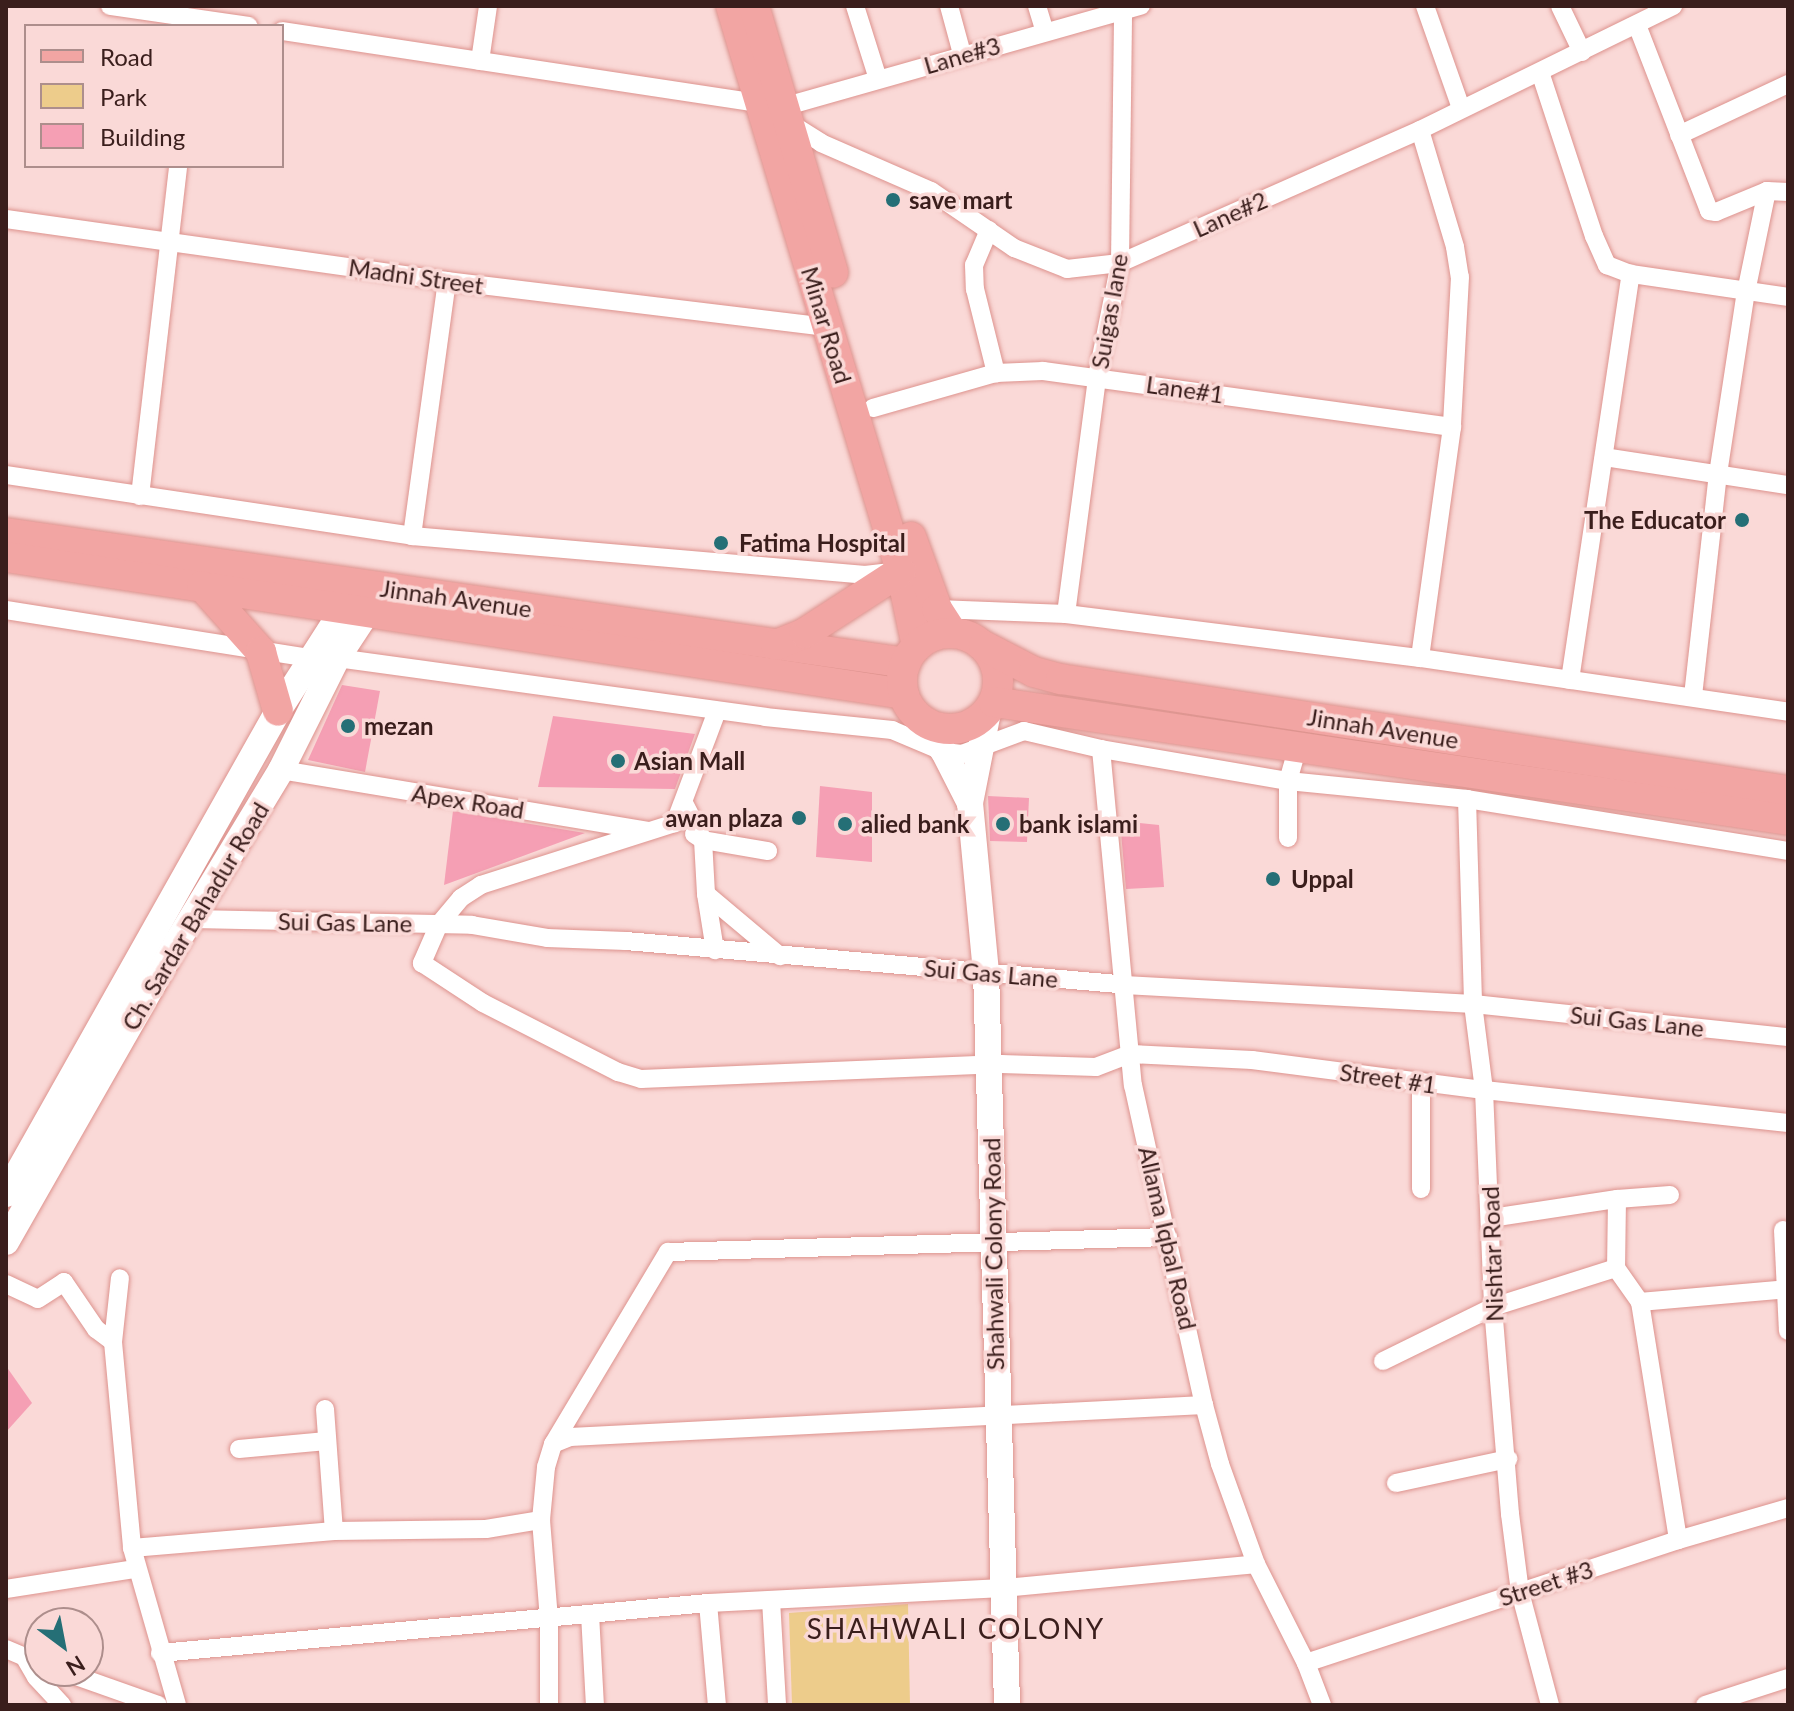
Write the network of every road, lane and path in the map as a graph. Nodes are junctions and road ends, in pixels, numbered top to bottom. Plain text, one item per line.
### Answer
1 (110, 6) edge
2 (488, 6) edge
3 (731, 6) edge
4 (754, 6) edge
5 (855, 6) edge
6 (949, 6) edge
7 (1037, 6) edge
8 (1425, 6) edge
9 (1560, 6) edge
10 (1673, 6) edge
11 (1129, 8) edge
12 (197, 17) edge
13 (237, 24) edge
14 (1637, 25) junction
15 (284, 31) edge
16 (1045, 32) junction
17 (753, 42) junction
18 (1582, 52) junction
19 (962, 54) junction
20 (480, 61) junction
21 (1540, 72) junction
22 (878, 79) junction
23 (1788, 84) edge
24 (1461, 108) junction
25 (777, 111) junction
26 (1420, 130) junction
27 (1679, 135) junction
28 (178, 168) edge
29 (1767, 191) junction
30 (1788, 192) edge
31 (6, 219) edge
32 (989, 230) junction
33 (168, 241) junction
34 (1120, 263) junction
35 (1631, 274) junction
36 (447, 281) junction
37 (1746, 292) junction
38 (1788, 297) edge
39 (828, 327) junction
40 (996, 373) junction
41 (1097, 377) junction
42 (873, 408) junction
43 (1452, 427) junction
44 (1604, 457) junction
45 (1718, 474) junction
46 (6, 475) edge
47 (1788, 485) edge
48 (140, 496) junction
49 (6, 533) edge
50 (412, 536) junction
51 (6, 557) edge
52 (901, 571) junction
53 (202, 586) junction
54 (359, 597) junction
55 (6, 610) edge
56 (1066, 614) junction
57 (945, 620) junction
58 (774, 646) junction
59 (984, 646) junction
60 (261, 652) junction
61 (911, 654) junction
62 (310, 658) junction
63 (337, 658) junction
64 (1420, 658) junction
65 (1570, 680) junction
66 (1693, 696) junction
67 (906, 699) junction
68 (991, 707) junction
69 (278, 711) junction
70 (717, 711) junction
71 (1788, 712) edge
72 (978, 749) junction
73 (1101, 749) junction
74 (1297, 749) junction
75 (944, 752) junction
76 (281, 770) junction
77 (1288, 781) junction
78 (1788, 791) edge
79 (1467, 799) junction
80 (684, 803) junction
81 (970, 803) junction
82 (1655, 814) junction
83 (1788, 820) edge
84 (675, 823) junction
85 (654, 832) junction
86 (1288, 838) dead end
87 (703, 840) junction
88 (768, 851) dead end
89 (1788, 851) edge
90 (706, 894) junction
91 (193, 919) junction
92 (439, 924) junction
93 (167, 936) junction
94 (715, 950) junction
95 (780, 956) junction
96 (986, 971) junction
97 (1124, 985) junction
98 (1473, 1004) junction
99 (1788, 1037) edge
100 (1130, 1054) junction
101 (990, 1065) junction
102 (1421, 1082) junction
103 (1484, 1090) junction
104 (1788, 1123) edge
105 (1421, 1189) dead end
106 (6, 1194) edge
107 (1670, 1195) dead end
108 (1617, 1199) junction
109 (1491, 1218) junction
110 (1783, 1230) dead end
111 (1168, 1237) junction
112 (6, 1242) edge
113 (992, 1243) junction
114 (1616, 1268) junction
115 (120, 1278) dead end
116 (6, 1284) edge
117 (1786, 1289) edge
118 (1640, 1302) junction
119 (1493, 1307) junction
120 (1788, 1331) edge
121 (113, 1342) junction
122 (1383, 1361) dead end
123 (1204, 1405) junction
124 (325, 1409) dead end
125 (996, 1415) junction
126 (327, 1441) junction
127 (553, 1444) junction
128 (239, 1449) dead end
129 (1508, 1459) junction
130 (1396, 1483) dead end
131 (1788, 1508) edge
132 (541, 1520) junction
133 (334, 1531) junction
134 (1678, 1540) junction
135 (132, 1548) junction
136 (1256, 1564) junction
137 (135, 1569) junction
138 (1004, 1588) junction
139 (6, 1589) edge
140 (1520, 1592) junction
141 (771, 1600) junction
142 (708, 1603) junction
143 (590, 1614) junction
144 (549, 1620) junction
145 (160, 1653) junction
146 (1306, 1663) junction
147 (1788, 1678) edge
148 (104, 1686) edge
149 (45, 1687) edge
150 (62, 1705) edge
151 (158, 1705) edge
152 (177, 1705) edge
153 (549, 1705) edge
154 (595, 1705) edge
155 (717, 1705) edge
156 (777, 1705) edge
157 (1007, 1705) edge
158 (1322, 1705) edge
159 (1550, 1705) edge
160 (1705, 1705) edge

1 - 12 street
2 - 20 street
3 - 17 main road, Minar Road
4 - 17 main road, Minar Road
5 - 22 street
6 - 19 street
7 - 16 street
8 - 24 street
9 - 18 street
10 - 14 street, Lane#2
11 - 16 street, Lane#3
11 - 34 street, Suigas lane
12 - 13 street
14 - 18 street, Lane#2
14 - 27 street
15 - 20 street
16 - 19 street, Lane#3
17 - 25 main road, Minar Road
18 - 21 street, Lane#2
19 - 22 street, Lane#3
20 - 25 street
21 - 24 street, Lane#2
21 - 35 street
22 - 25 street, Lane#3
23 - 27 street
24 - 26 street, Lane#2
25 - 32 street, Lane#2
25 - 39 main road, Minar Road
25 - 42 main road, Minar Road
26 - 34 street, Lane#2
26 - 43 street
27 - 29 street
28 - 33 street
29 - 30 street
29 - 37 street
31 - 33 street, Madni Street
32 - 34 street, Lane#2
32 - 40 street
33 - 36 street, Madni Street
33 - 48 street
34 - 41 street, Suigas lane
35 - 37 street
35 - 44 street
36 - 39 street, Madni Street
36 - 50 street
37 - 38 street
37 - 45 street
39 - 52 main road, Minar Road
40 - 41 street, Lane#1
40 - 42 street, Lane#1
41 - 43 street, Lane#1
41 - 56 street, Suigas lane
42 - 57 main road, Minar Road
43 - 64 street
44 - 45 street
44 - 65 street
45 - 47 street
45 - 66 street
46 - 48 street
48 - 50 street
49 - 54 main road, Jinnah Avenue
50 - 52 street
51 - 53 main road, Jinnah Avenue
52 - 58 main road
52 - 61 main road, Minar Road
53 - 54 main road, Jinnah Avenue
53 - 60 main road
54 - 58 main road, Jinnah Avenue
54 - 62 main road, Ch. Sardar Bahadur Road
54 - 63 main road, Ch. Sardar Bahadur Road
54 - 67 main road, Jinnah Avenue
55 - 60 street
56 - 57 street
56 - 64 street
57 - 59 main road
57 - 61 main road
58 - 61 main road, Jinnah Avenue
59 - 68 main road
59 - 78 main road, Jinnah Avenue
60 - 62 street
60 - 69 main road
61 - 67 main road
62 - 63 street
62 - 69 main road, Ch. Sardar Bahadur Road
63 - 70 street
63 - 76 main road, Ch. Sardar Bahadur Road
64 - 65 street
65 - 66 street
66 - 71 street
67 - 68 main road
67 - 75 main road, Shahwali Colony Road
68 - 72 main road, Shahwali Colony Road
68 - 74 main road, Jinnah Avenue
69 - 93 main road, Ch. Sardar Bahadur Road
70 - 75 street
70 - 80 street
72 - 73 street
72 - 75 street
72 - 81 main road, Shahwali Colony Road
73 - 77 street
73 - 97 street, Allama Iqbal Road
74 - 77 street
74 - 82 main road, Jinnah Avenue
75 - 81 main road, Shahwali Colony Road
76 - 85 street, Apex Road
76 - 91 main road, Ch. Sardar Bahadur Road
77 - 79 street
77 - 86 street
79 - 82 street
79 - 98 street, Nishtar Road
80 - 84 street
80 - 87 street
81 - 96 main road, Shahwali Colony Road
82 - 83 main road, Jinnah Avenue
82 - 89 street
84 - 85 street
84 - 87 street
85 - 92 street
87 - 88 street
87 - 90 street
90 - 94 street
90 - 95 street
91 - 92 street, Sui Gas Lane
91 - 93 main road, Ch. Sardar Bahadur Road
92 - 94 street, Sui Gas Lane
92 - 101 street, Street #1
93 - 106 main road, Ch. Sardar Bahadur Road
93 - 112 main road, Ch. Sardar Bahadur Road
94 - 95 street, Sui Gas Lane
95 - 96 street, Sui Gas Lane
96 - 97 street, Sui Gas Lane
96 - 101 main road, Shahwali Colony Road
97 - 98 street, Sui Gas Lane
97 - 100 street, Allama Iqbal Road
98 - 99 street, Sui Gas Lane
98 - 103 street, Nishtar Road
100 - 101 street, Street #1
100 - 102 street, Street #1
100 - 111 street, Allama Iqbal Road
101 - 113 main road, Shahwali Colony Road
102 - 103 street, Street #1
102 - 105 street
103 - 104 street, Street #1
103 - 109 street, Nishtar Road
107 - 108 street
108 - 109 street
108 - 114 street
109 - 119 street, Nishtar Road
110 - 117 street
111 - 113 street
111 - 123 street, Allama Iqbal Road
113 - 125 main road, Shahwali Colony Road
113 - 127 street
114 - 118 street
114 - 119 street
115 - 121 street
116 - 121 street
117 - 118 street
117 - 120 street
118 - 134 street
119 - 122 street
119 - 129 street, Nishtar Road
121 - 135 street
123 - 125 street
123 - 136 street, Allama Iqbal Road
124 - 126 street
125 - 127 street
125 - 138 main road, Shahwali Colony Road
126 - 128 street
126 - 133 street
127 - 132 street
129 - 130 street
129 - 140 street, Nishtar Road
131 - 134 street, Street #3
132 - 133 street
132 - 144 street
133 - 135 street
134 - 140 street, Street #3
135 - 137 street
136 - 138 street
136 - 146 street, Allama Iqbal Road
137 - 139 street
137 - 145 street
138 - 141 street
138 - 157 main road, Shahwali Colony Road
140 - 146 street, Street #3
140 - 159 street, Nishtar Road
141 - 142 street
141 - 156 street
142 - 143 street
142 - 155 street
143 - 144 street
143 - 154 street
144 - 145 street
144 - 153 street
145 - 152 street
146 - 158 street, Allama Iqbal Road
147 - 160 street
148 - 151 street
149 - 150 street

